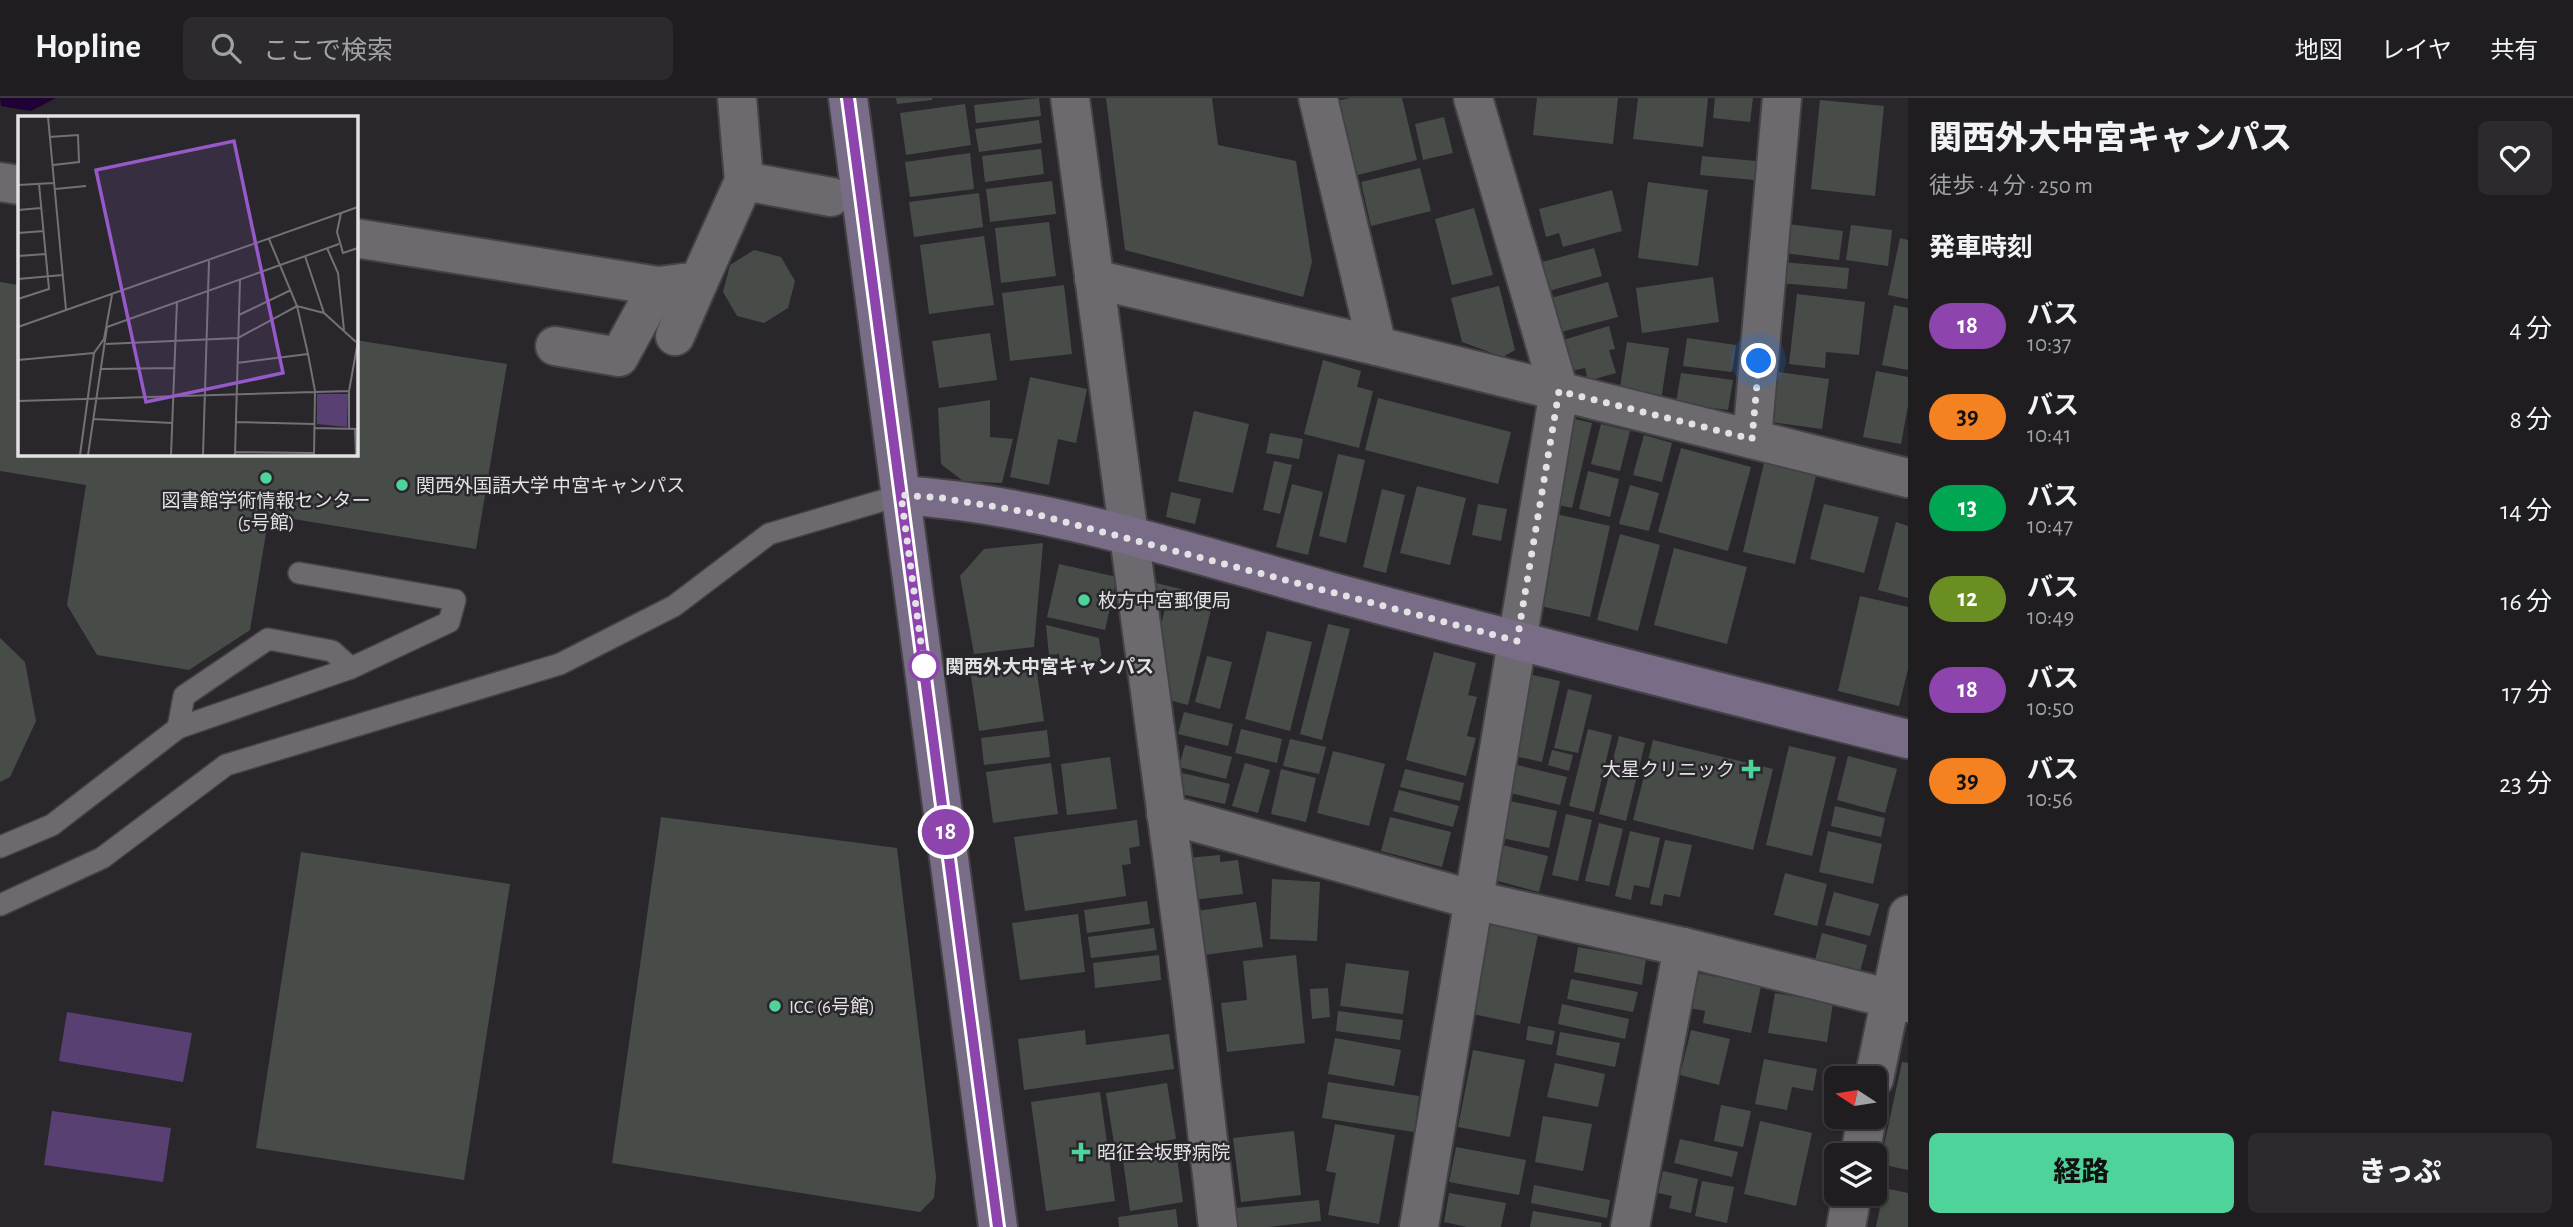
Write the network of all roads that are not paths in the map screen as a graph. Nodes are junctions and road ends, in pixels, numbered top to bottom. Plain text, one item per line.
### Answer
1 (737, 98) edge
2 (848, 98) edge
3 (1070, 98) edge
4 (1318, 98) edge
5 (1473, 98) edge
6 (1782, 98) edge
7 (744, 181) junction
8 (0, 182) edge
9 (18, 185) edge
10 (831, 197) dead end
11 (357, 238) edge
12 (1094, 279) junction
13 (699, 281) junction
14 (658, 286) junction
15 (675, 336) dead end
16 (555, 346) dead end
17 (1377, 346) junction
18 (1559, 391) junction
19 (1752, 439) junction
20 (1908, 478) edge
21 (901, 495) junction
22 (1129, 538) junction
23 (299, 573) dead end
24 (1517, 641) junction
25 (351, 668) junction
26 (178, 727) junction
27 (1908, 739) edge
28 (1166, 814) junction
29 (0, 847) edge
30 (1474, 900) junction
31 (0, 905) edge
32 (1908, 915) edge
33 (1683, 947) junction
34 (1899, 1001) edge
35 (1878, 1066) edge
36 (1850, 1206) edge
37 (998, 1227) edge
38 (1218, 1227) edge
39 (1419, 1227) edge
40 (1630, 1227) edge
41 (1846, 1227) edge

1 - 7 street
2 - 21 main road
3 - 12 street
4 - 17 street
5 - 18 street
6 - 19 street
7 - 10 street
7 - 13 street
8 - 9 street
11 - 14 street
12 - 17 street
12 - 22 street
13 - 14 street
13 - 15 street
14 - 16 street
17 - 18 street
18 - 19 street
18 - 24 street
19 - 20 street
21 - 22 main road
21 - 31 lane
21 - 37 main road
22 - 24 main road
22 - 28 street
23 - 25 lane
24 - 27 main road
24 - 30 street
25 - 26 lane
25 - 26 lane
26 - 29 lane
28 - 30 street
28 - 38 street
30 - 33 street
30 - 39 street
32 - 34 street
33 - 34 street
33 - 40 street
34 - 35 street
36 - 41 street

